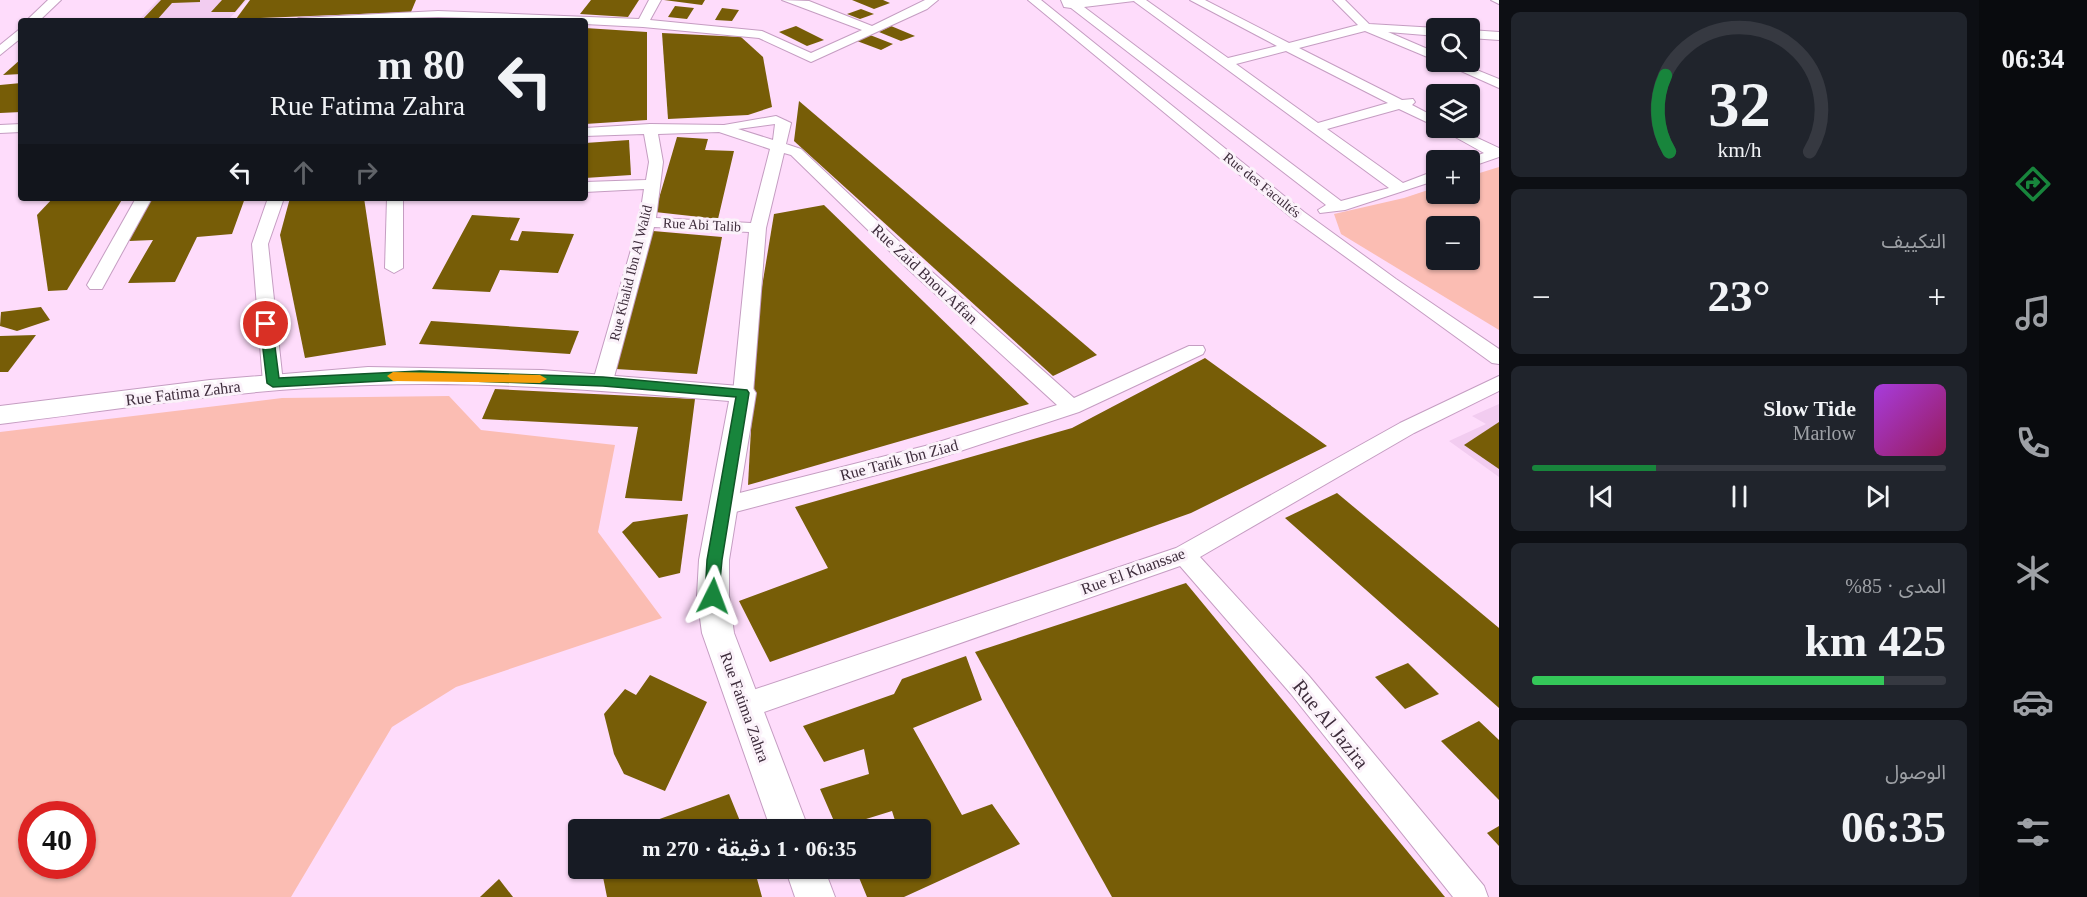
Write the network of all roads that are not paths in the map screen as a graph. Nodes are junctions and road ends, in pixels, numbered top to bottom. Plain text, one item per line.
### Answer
1 (55, 0) edge
2 (442, 0) edge
3 (655, 0) edge
4 (788, 0) edge
5 (932, 0) edge
6 (1122, 0) edge
7 (1129, 0) edge
8 (1139, 0) edge
9 (1196, 0) edge
10 (1212, 0) edge
11 (1339, 0) edge
12 (1070, 2) edge
13 (1039, 4) edge
14 (437, 17) edge
15 (35, 18) edge
16 (400, 18) edge
17 (471, 18) edge
18 (588, 21) edge
19 (643, 23) junction
20 (1366, 27) junction
21 (872, 30) junction
22 (1426, 31) edge
23 (18, 35) edge
24 (1480, 35) edge
25 (1499, 36) edge
26 (1295, 43) junction
27 (0, 51) edge
28 (1426, 52) edge
29 (1228, 62) junction
30 (1471, 72) edge
31 (1499, 84) edge
32 (1417, 100) junction
33 (1426, 104) edge
34 (1401, 105) junction
35 (1426, 118) edge
36 (18, 128) edge
37 (650, 128) junction
38 (720, 128) junction
39 (1318, 128) junction
40 (0, 129) edge
41 (588, 132) edge
42 (1480, 133) edge
43 (1472, 138) edge
44 (777, 144) junction
45 (1498, 148) edge
46 (1480, 158) edge
47 (1426, 180) edge
48 (653, 184) junction
49 (588, 187) edge
50 (1401, 189) junction
51 (142, 201) edge
52 (275, 201) edge
53 (395, 201) edge
54 (1339, 207) junction
55 (1298, 215) junction
56 (646, 222) junction
57 (758, 228) junction
58 (394, 268) dead end
59 (96, 285) dead end
60 (1196, 350) dead end
61 (1499, 358) edge
62 (603, 381) junction
63 (273, 383) junction
64 (1499, 383) edge
65 (743, 393) junction
66 (1072, 407) junction
67 (0, 415) edge
68 (724, 506) junction
69 (1184, 555) junction
70 (744, 706) junction
71 (786, 819) edge
72 (808, 879) edge
73 (815, 897) edge
74 (1473, 897) edge

1 - 15 street
2 - 14 street
3 - 19 street
4 - 21 street
5 - 21 street
6 - 7 street
6 - 12 street
8 - 29 street
9 - 26 street
10 - 26 street
11 - 20 street
12 - 13 street
12 - 54 street
13 - 55 street, Rue des Facultés
14 - 16 street
14 - 17 street
18 - 19 street
19 - 21 street
20 - 22 street
20 - 26 street
20 - 28 street
23 - 27 street
24 - 25 street
26 - 29 street
26 - 32 street
26 - 34 street
29 - 39 street
30 - 31 street
32 - 33 street
32 - 34 street
34 - 35 street
34 - 39 street
36 - 40 street
37 - 38 street
37 - 41 street
37 - 48 street, Rue Khalid Ibn Al Walid
38 - 44 street, Rue Zaid Bnou Affan
38 - 44 street
39 - 50 street
42 - 45 street
43 - 45 street
44 - 57 street
44 - 66 street, Rue Zaid Bnou Affan
45 - 46 street
47 - 50 street
48 - 49 street
48 - 56 street, Rue Khalid Ibn Al Walid
50 - 54 street
51 - 59 street
52 - 63 street
53 - 58 street
54 - 55 street
55 - 61 street, Rue des Facultés
56 - 57 street, Rue Abi Talib
56 - 62 street, Rue Khalid Ibn Al Walid
57 - 65 street
60 - 66 street, Rue Tarik Ibn Ziad
62 - 63 street, Rue Fatima Zahra
62 - 65 street, Rue Fatima Zahra
63 - 67 street, Rue Fatima Zahra
64 - 69 street, Rue El Khanssae
65 - 68 street, Rue Fatima Zahra
66 - 68 street, Rue Tarik Ibn Ziad
68 - 70 street, Rue Fatima Zahra
69 - 70 street, Rue El Khanssae
69 - 74 street, Rue Al Jazira
70 - 71 street, Rue Fatima Zahra
72 - 73 street

